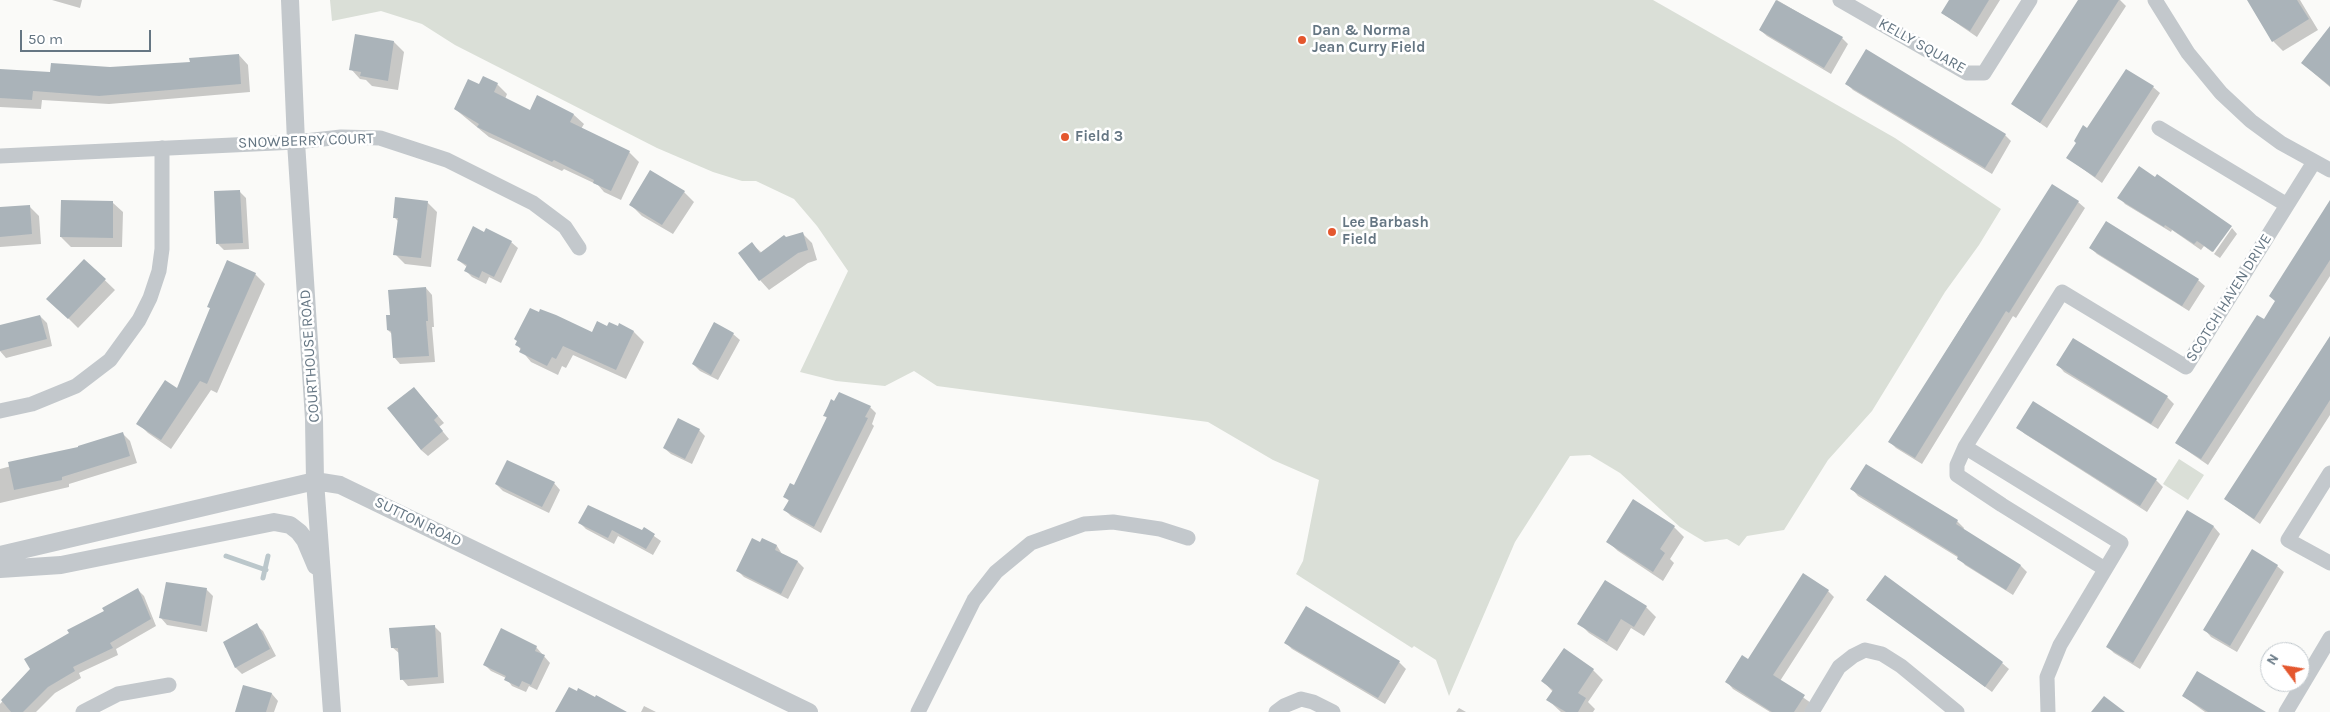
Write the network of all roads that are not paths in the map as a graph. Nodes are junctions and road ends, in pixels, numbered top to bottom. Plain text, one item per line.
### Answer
1 (290, 0) edge
2 (1840, 0) edge
3 (2030, 0) edge
4 (2155, 0) edge
5 (2159, 128) dead end
6 (296, 142) junction
7 (162, 148) junction
8 (0, 156) edge
9 (2314, 162) junction
10 (2330, 170) edge
11 (2287, 205) junction
12 (579, 248) dead end
13 (0, 411) edge
14 (1966, 447) junction
15 (2330, 473) edge
16 (315, 481) junction
17 (1188, 538) dead end
18 (0, 555) edge
19 (2330, 564) edge
20 (0, 569) edge
21 (2105, 569) junction
22 (324, 592) junction
23 (2330, 638) edge
24 (168, 684) dead end
25 (2044, 709) edge
26 (83, 712) edge
27 (332, 712) edge
28 (809, 712) edge
29 (918, 712) edge
30 (1276, 712) edge
31 (1333, 712) edge
32 (1812, 712) edge
33 (1957, 712) edge
34 (2286, 712) edge

1 - 6 street, COURTHOUSE ROAD
2 - 3 street, KELLY SQUARE
4 - 9 street
5 - 11 street
6 - 7 street, SNOWBERRY COURT
6 - 12 street, SNOWBERRY COURT
6 - 16 street, COURTHOUSE ROAD
7 - 8 street, SNOWBERRY COURT
7 - 13 street
9 - 10 street
9 - 11 street, SCOTCH HAVEN DRIVE
11 - 14 street, SCOTCH HAVEN DRIVE
14 - 21 street, SCOTCH HAVEN DRIVE
14 - 21 street
15 - 19 street
16 - 18 street, SUTTON ROAD
16 - 22 street, COURTHOUSE ROAD
16 - 28 street, SUTTON ROAD
17 - 29 street
20 - 22 street
21 - 25 street
22 - 27 street, COURTHOUSE ROAD
23 - 34 street
24 - 26 street
30 - 31 street
32 - 33 street

